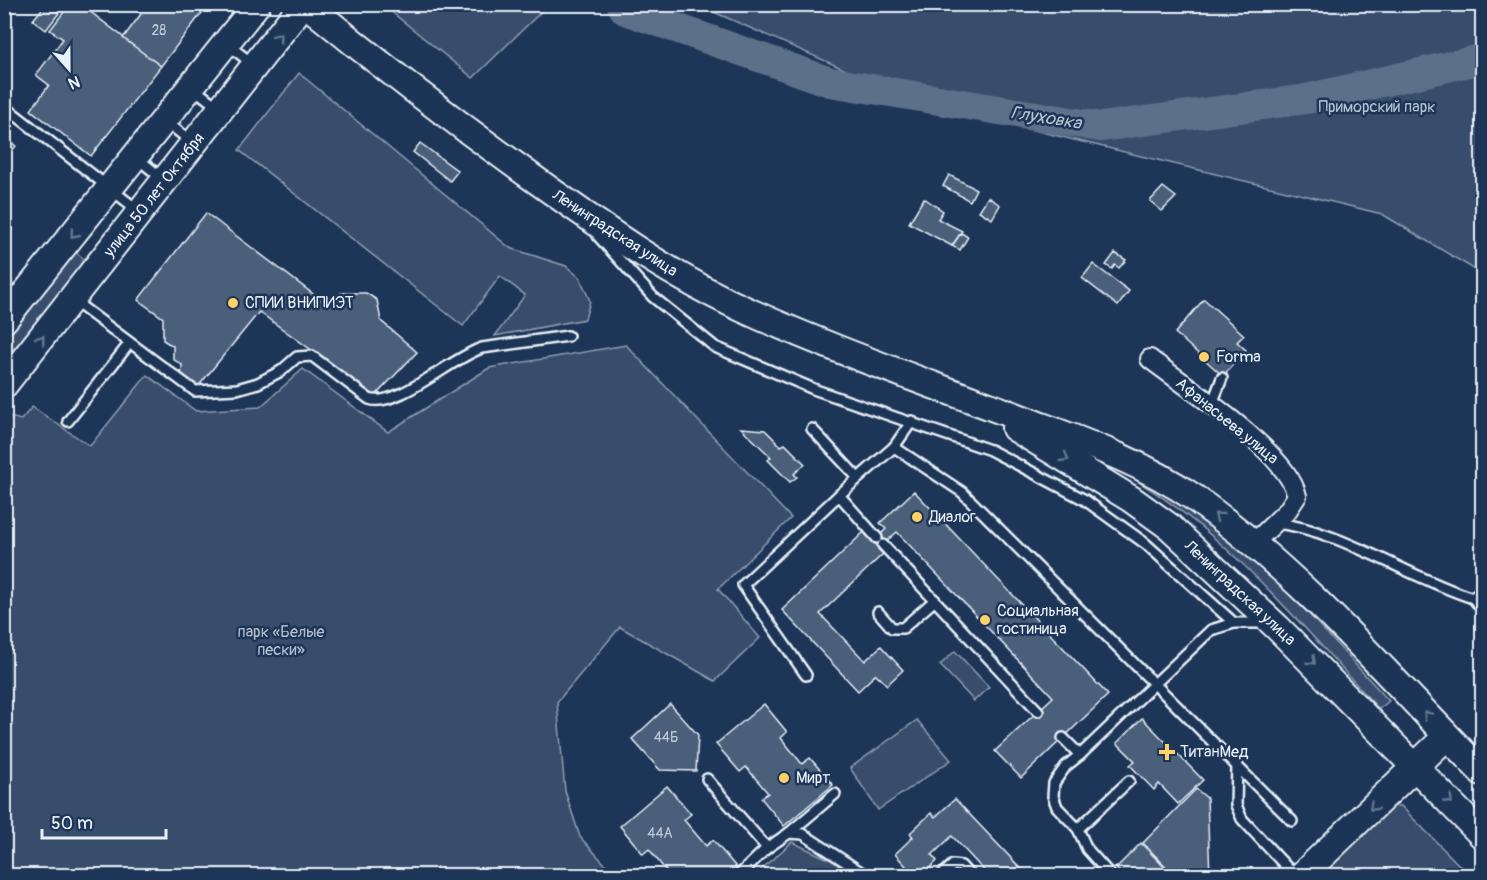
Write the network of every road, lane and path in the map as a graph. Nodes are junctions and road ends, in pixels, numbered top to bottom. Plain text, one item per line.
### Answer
1 (258, 4) edge
2 (305, 4) edge
3 (226, 44) junction
4 (256, 66) junction
5 (192, 86) junction
6 (4, 106) edge
7 (221, 110) junction
8 (164, 120) junction
9 (194, 144) junction
10 (135, 157) junction
11 (165, 180) junction
12 (110, 188) junction
13 (567, 203) junction
14 (141, 212) junction
15 (72, 299) junction
16 (4, 320) edge
17 (568, 336) dead end
18 (129, 344) junction
19 (1150, 359) dead end
20 (1222, 378) dead end
21 (4, 385) edge
22 (962, 395) junction
23 (1211, 406) junction
24 (68, 421) dead end
25 (912, 421) junction
26 (812, 429) dead end
27 (894, 447) junction
28 (1106, 450) junction
29 (1093, 476) junction
30 (858, 478) junction
31 (839, 495) junction
32 (1275, 523) junction
33 (1253, 544) junction
34 (1482, 589) edge
35 (1473, 598) junction
36 (934, 600) junction
37 (1482, 609) edge
38 (878, 612) dead end
39 (1234, 623) junction
40 (1278, 628) junction
41 (806, 675) dead end
42 (1154, 682) junction
43 (1038, 711) dead end
44 (1447, 736) junction
45 (1064, 738) dead end
46 (1080, 755) junction
47 (1236, 765) junction
48 (1415, 766) junction
49 (1482, 772) edge
50 (707, 779) dead end
51 (1129, 781) dead end
52 (836, 794) dead end
53 (1292, 821) dead end
54 (1078, 829) junction
55 (789, 833) junction
56 (1482, 835) edge
57 (767, 848) junction
58 (738, 876) edge
59 (867, 876) edge
60 (941, 876) edge
61 (970, 876) edge
62 (1111, 876) edge
63 (1295, 876) edge
64 (1301, 876) edge

1 - 3 main road
4 -> 2 main road, улица 50 лет Октября
2 - 13 main road, Ленинградская улица
3 - 4 lane
3 - 5 main road
4 - 7 main road, улица 50 лет Октября
5 - 7 lane
5 - 8 main road
6 - 12 lane
7 - 9 main road, улица 50 лет Октября
8 - 9 lane
8 - 10 main road
9 - 11 main road, улица 50 лет Октября
10 - 11 lane
10 - 12 main road
11 - 14 main road, улица 50 лет Октября
12 - 14 lane
12 -> 16 main road
13 - 22 main road, Ленинградская улица
13 - 25 lane
14 - 15 main road, улица 50 лет Октября
15 - 18 lane
21 -> 15 main road, улица 50 лет Октября
17 - 18 lane
18 - 24 lane
19 - 23 street, Афанасьева улица
20 - 23 lane
22 - 28 main road, Ленинградская улица
22 -> 29 main road, Ленинградская улица
23 - 32 street, Афанасьева улица
25 - 27 lane
25 - 39 lane
26 - 30 lane
27 - 30 lane
27 - 42 lane
28 - 29 main road
33 -> 28 main road, Ленинградская улица
29 - 40 main road, Ленинградская улица
30 - 31 lane
31 - 36 lane
31 - 41 lane
32 - 33 street, Афанасьева улица
32 - 35 lane
44 -> 33 main road, Ленинградская улица
34 - 35 lane
35 - 37 lane
36 - 38 lane
36 - 43 lane
39 - 40 lane
39 - 42 lane
40 -> 48 main road, Ленинградская улица
42 - 46 lane
42 - 47 lane
44 - 48 main road
44 - 49 main road, Ленинградская улица
45 - 46 lane
46 - 54 lane
47 - 53 lane
47 - 63 lane
48 -> 56 main road, Ленинградская улица
48 -> 64 main road
50 - 57 lane
51 - 54 lane
52 - 55 lane
54 - 62 lane
55 - 57 lane
55 - 59 lane
57 - 58 lane
60 - 61 lane

